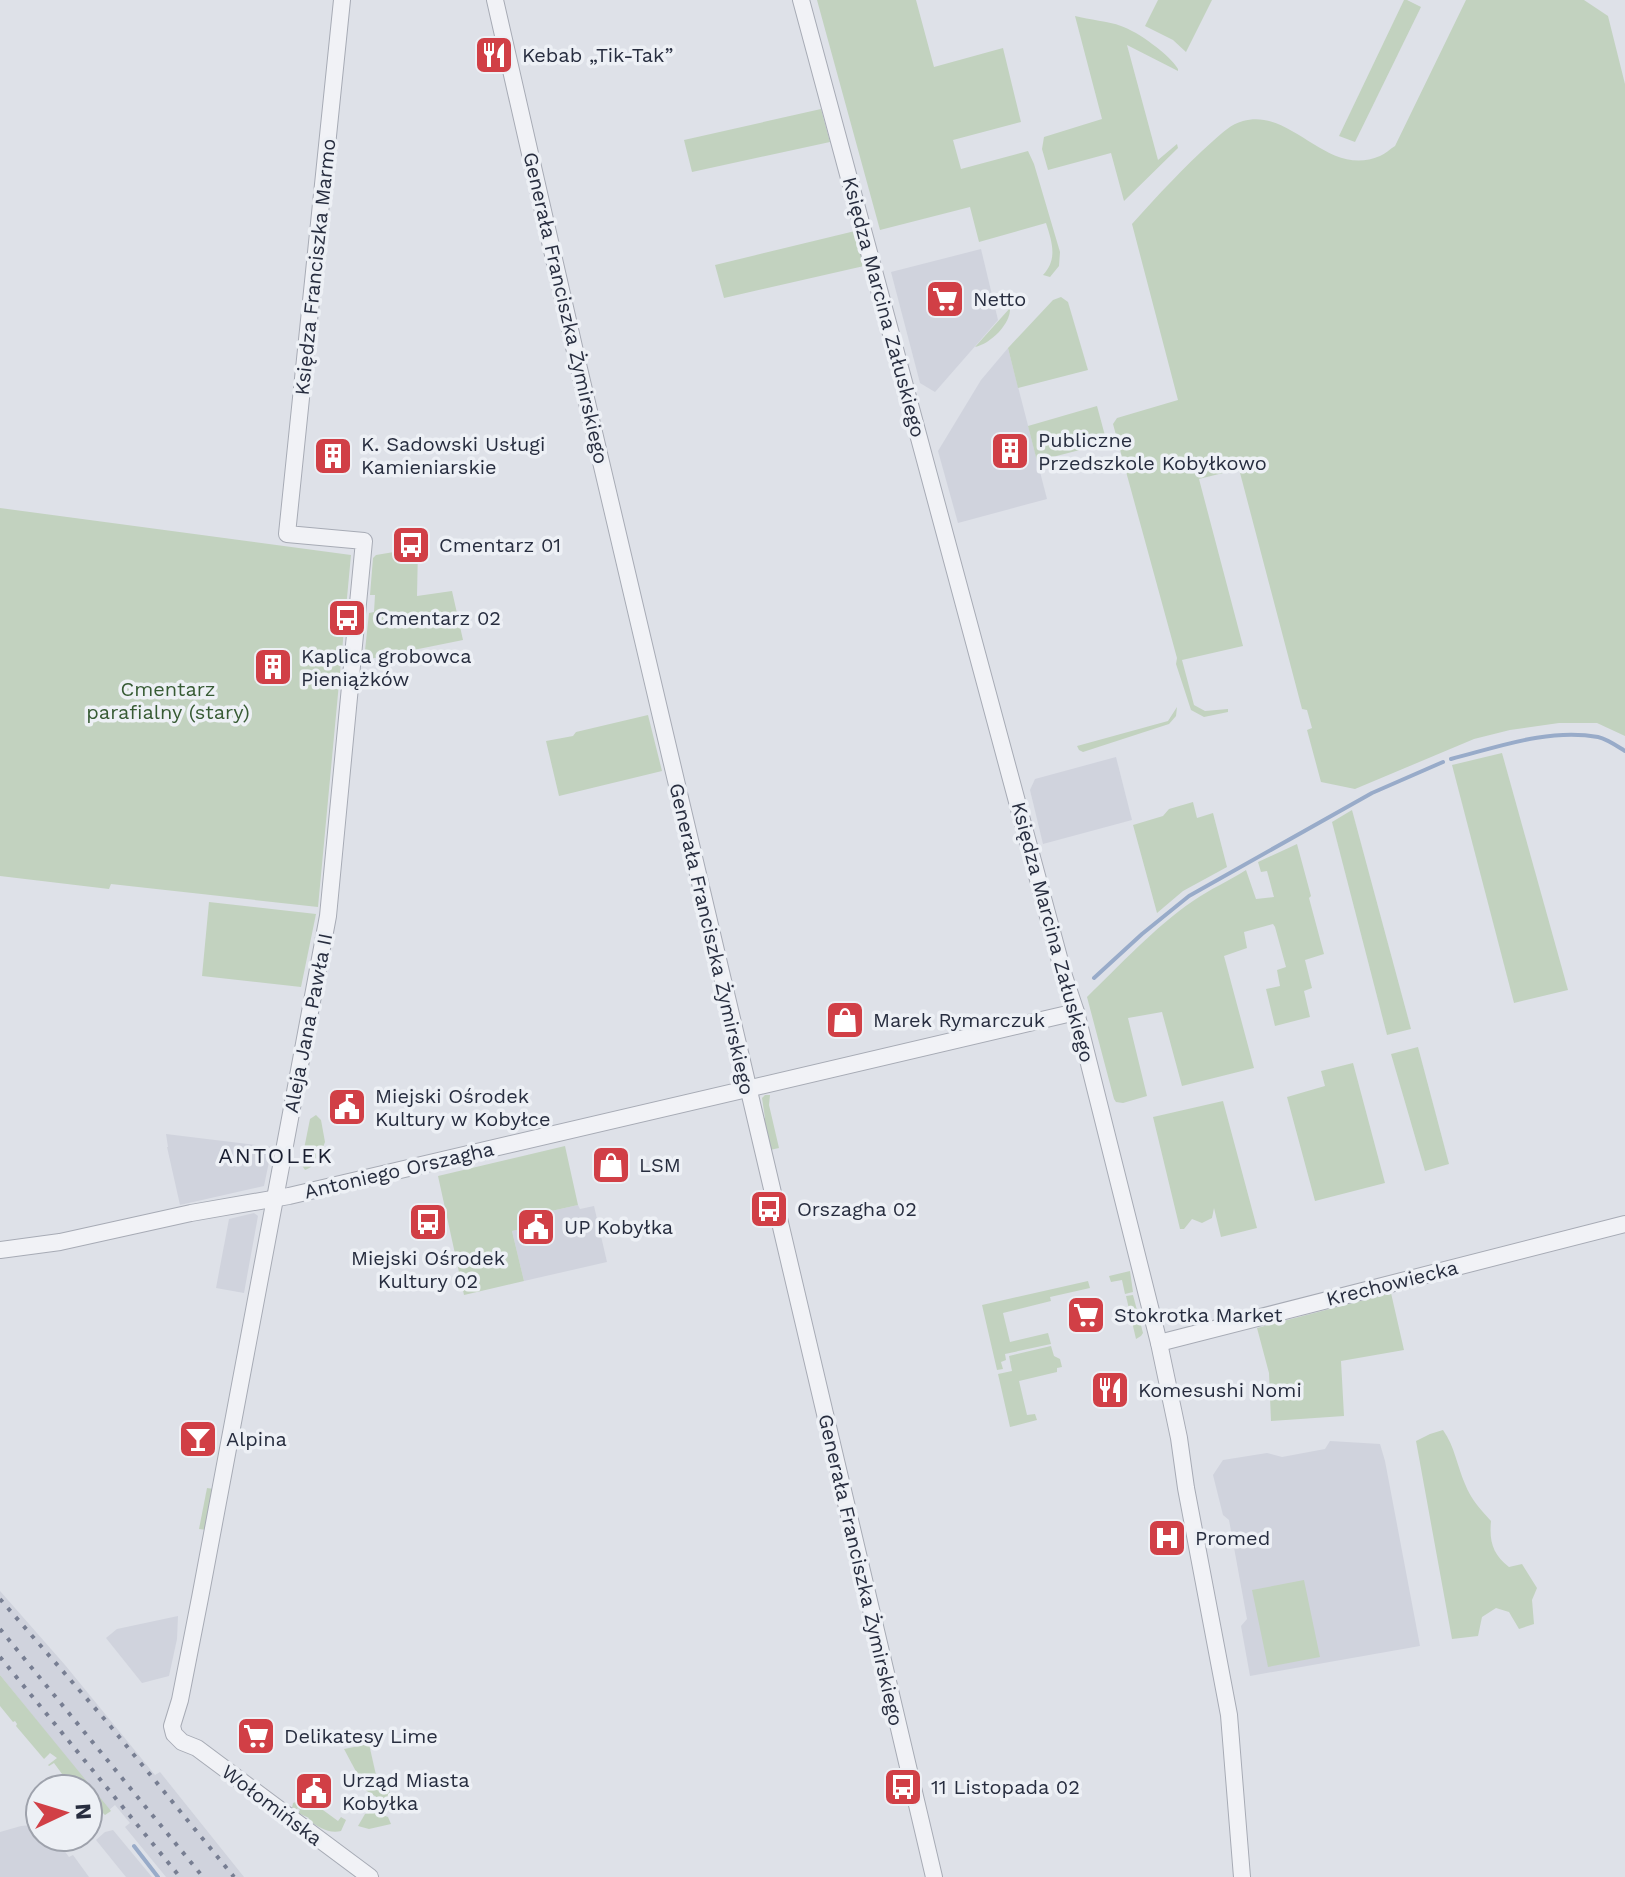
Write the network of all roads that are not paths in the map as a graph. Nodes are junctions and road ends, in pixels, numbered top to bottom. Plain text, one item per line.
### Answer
1 (342, 0) edge
2 (495, 0) edge
3 (801, 0) edge
4 (364, 541) joint
5 (1076, 1012) junction
6 (747, 1088) junction
7 (275, 1199) junction
8 (1625, 1224) edge
9 (0, 1250) edge
10 (1159, 1343) junction
11 (174, 1734) joint
12 (370, 1877) edge
13 (934, 1877) edge
14 (1242, 1877) edge

1 - 4 street, Księdza Franciszka Marmo
2 - 6 street, Generała Franciszka Żymirskiego
3 - 5 street, Księdza Marcina Załuskiego
4 - 7 street, Aleja Jana Pawła II
5 - 6 street, Antoniego Orszagha
5 - 10 street, Księdza Marcina Załuskiego
6 - 7 street, Antoniego Orszagha
6 - 13 street, Generała Franciszka Żymirskiego
7 - 9 street, Antoniego Orszagha
7 - 11 street, Aleja Jana Pawła II
8 - 10 street, Krechowiecka
10 - 14 street, Księdza Marcina Załuskiego
11 - 12 street, Wołomińska

